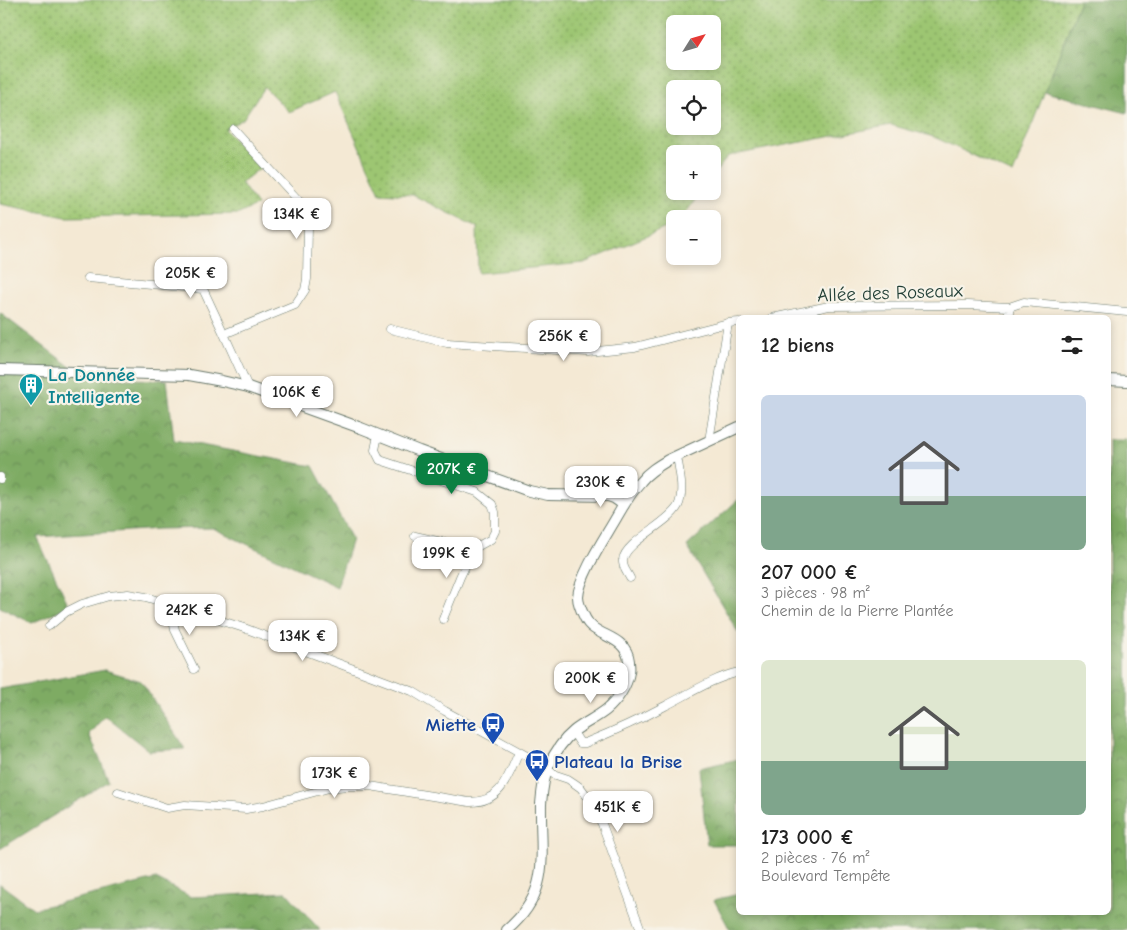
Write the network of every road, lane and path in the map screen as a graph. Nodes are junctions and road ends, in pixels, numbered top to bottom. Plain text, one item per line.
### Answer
1 (233, 129) dead end
2 (88, 278) dead end
3 (1009, 307) junction
4 (1127, 312) edge
5 (786, 315) edge
6 (1009, 315) edge
7 (736, 322) edge
8 (728, 323) junction
9 (390, 329) dead end
10 (224, 334) junction
11 (0, 370) edge
12 (1111, 380) edge
13 (1127, 381) edge
14 (248, 387) junction
15 (736, 428) edge
16 (378, 435) junction
17 (708, 441) junction
18 (677, 456) junction
19 (636, 486) junction
20 (584, 496) junction
21 (624, 505) junction
22 (415, 536) dead end
23 (474, 549) junction
24 (630, 578) dead end
25 (175, 605) junction
26 (444, 619) dead end
27 (49, 626) dead end
28 (194, 669) dead end
29 (736, 673) edge
30 (574, 732) junction
31 (519, 752) junction
32 (547, 769) junction
33 (118, 792) dead end
34 (507, 930) edge
35 (641, 930) edge

1 - 10 street
2 - 10 street
3 - 4 street, Allée des Roseaux
3 - 5 street, Allée des Roseaux
3 - 6 street
7 - 8 street
8 - 9 street
8 - 17 street
10 - 14 street
11 - 14 street
12 - 13 street
14 - 16 street
15 - 17 street
16 - 20 street
16 - 23 street
17 - 18 street
18 - 19 street
18 - 24 street
19 - 20 street
19 - 21 street
20 - 21 street
21 - 30 street
22 - 23 street
23 - 26 street
25 - 27 street
25 - 28 street
25 - 31 street
29 - 30 street
30 - 32 street
31 - 32 street
31 - 33 street
32 - 34 street
32 - 35 street

